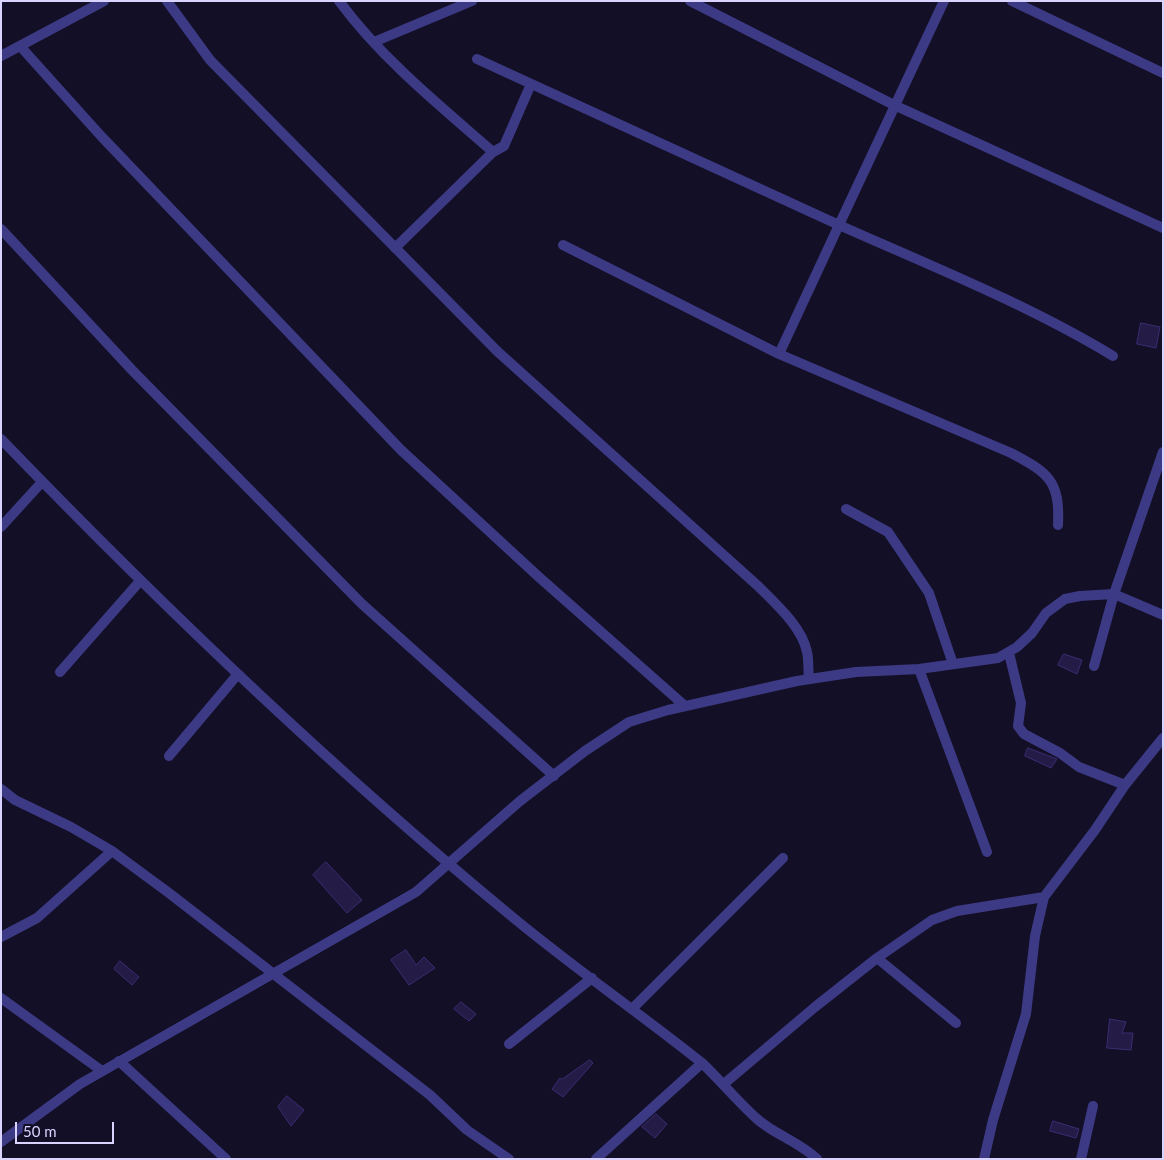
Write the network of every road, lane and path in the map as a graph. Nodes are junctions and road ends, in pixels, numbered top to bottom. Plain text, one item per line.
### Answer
1 (104, 1) edge
2 (167, 1) edge
3 (339, 1) edge
4 (472, 1) edge
5 (690, 1) edge
6 (944, 1) edge
7 (1012, 1) edge
8 (374, 42) junction
9 (20, 46) junction
10 (1, 56) edge
11 (477, 58) dead end
12 (1163, 73) edge
13 (531, 84) junction
14 (894, 105) junction
15 (494, 152) junction
16 (839, 225) junction
17 (1163, 228) edge
18 (1, 229) edge
19 (563, 245) dead end
20 (395, 248) junction
21 (779, 354) junction
22 (1112, 356) dead end
23 (1, 439) edge
24 (1163, 452) edge
25 (42, 482) junction
26 (846, 509) dead end
27 (1058, 525) dead end
28 (1, 527) edge
29 (140, 581) junction
30 (1114, 594) junction
31 (1163, 614) edge
32 (1009, 653) junction
33 (952, 664) junction
34 (1094, 666) dead end
35 (919, 669) junction
36 (60, 672) dead end
37 (238, 674) junction
38 (809, 679) junction
39 (685, 706) junction
40 (1163, 738) edge
41 (169, 756) dead end
42 (554, 776) junction
43 (1125, 785) junction
44 (1, 790) edge
45 (112, 851) junction
46 (987, 852) dead end
47 (783, 858) dead end
48 (449, 863) junction
49 (1044, 897) junction
50 (1, 937) edge
51 (877, 958) junction
52 (270, 973) junction
53 (592, 978) junction
54 (1, 998) edge
55 (633, 1008) junction
56 (956, 1023) dead end
57 (509, 1044) dead end
58 (119, 1061) junction
59 (702, 1063) junction
60 (102, 1071) junction
61 (725, 1083) junction
62 (1093, 1106) dead end
63 (1, 1142) edge
64 (226, 1159) edge
65 (509, 1159) edge
66 (596, 1159) edge
67 (817, 1159) edge
68 (984, 1159) edge
69 (1081, 1159) edge

1 - 9 street
2 - 20 street
3 - 8 street
4 - 8 street
5 - 14 street
6 - 14 street
7 - 12 street
8 - 15 street
9 - 10 street
9 - 39 street
11 - 13 street
13 - 15 street
13 - 16 street
14 - 16 street
14 - 17 street
15 - 20 street
16 - 21 street
16 - 22 street
18 - 42 street
19 - 21 street
20 - 38 street
21 - 27 street
23 - 25 street
24 - 30 street
25 - 28 street
25 - 29 street
26 - 33 street
29 - 36 street
29 - 37 street
30 - 31 street
30 - 32 street
30 - 34 street
32 - 33 street
32 - 43 street
33 - 35 street
35 - 38 street
35 - 46 street
37 - 41 street
37 - 48 street
38 - 39 street
39 - 42 street
40 - 43 street
42 - 48 street
43 - 49 street
44 - 45 street
45 - 50 street
45 - 52 street
47 - 55 street
48 - 52 street
48 - 53 street
49 - 51 street
49 - 68 street
51 - 56 street
51 - 61 street
52 - 58 street
52 - 65 street
53 - 55 street
53 - 57 street
54 - 60 street
55 - 59 street
58 - 60 street
58 - 64 street
59 - 61 street
59 - 66 street
60 - 63 street
61 - 67 street
62 - 69 street

